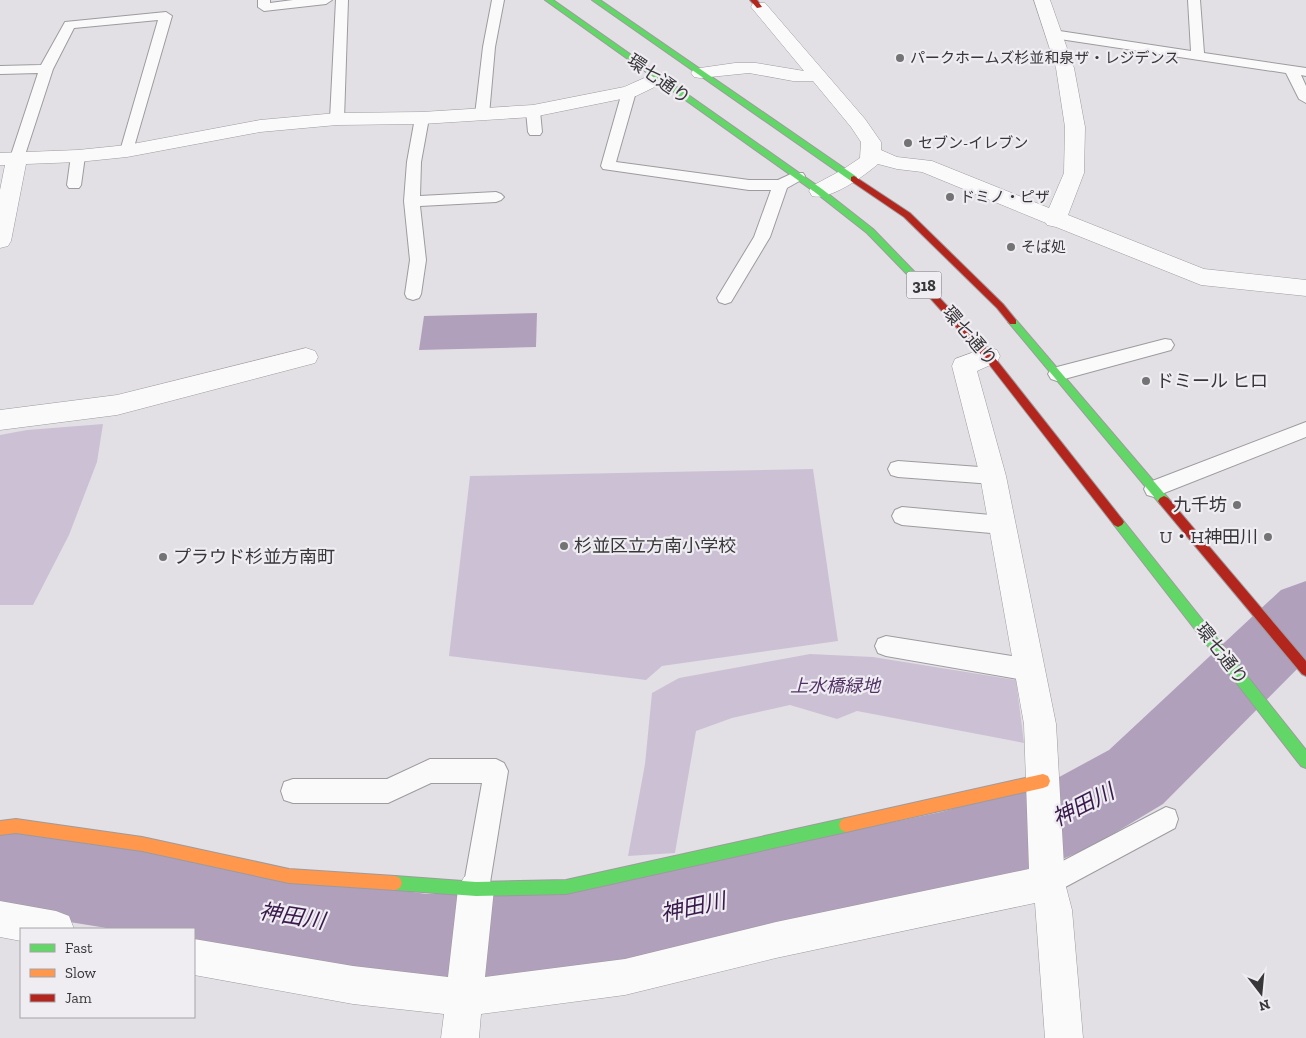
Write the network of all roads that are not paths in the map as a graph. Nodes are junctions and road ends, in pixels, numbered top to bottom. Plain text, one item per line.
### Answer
1 (264, 0) edge
2 (326, 0) edge
3 (342, 0) edge
4 (498, 0) edge
5 (548, 0) edge
6 (595, 0) edge
7 (1042, 0) edge
8 (1194, 0) edge
9 (763, 4) edge
10 (1053, 34) junction
11 (1198, 55) junction
12 (46, 69) junction
13 (1291, 69) junction
14 (0, 70) edge
15 (1306, 72) edge
16 (700, 73) junction
17 (818, 75) junction
18 (658, 78) junction
19 (629, 92) junction
20 (1306, 99) edge
21 (533, 111) junction
22 (482, 115) junction
23 (422, 118) junction
24 (337, 119) junction
25 (535, 132) dead end
26 (127, 151) junction
27 (871, 154) junction
28 (78, 156) junction
29 (8, 159) edge
30 (849, 175) junction
31 (798, 176) junction
32 (74, 185) dead end
33 (780, 185) junction
34 (819, 191) junction
35 (496, 197) dead end
36 (412, 201) junction
37 (1055, 220) junction
38 (0, 241) edge
39 (1306, 288) edge
40 (413, 294) dead end
41 (725, 298) dead end
42 (1165, 345) dead end
43 (988, 356) junction
44 (306, 357) dead end
45 (1057, 374) junction
46 (0, 420) edge
47 (1306, 429) edge
48 (898, 469) dead end
49 (993, 476) junction
50 (1154, 489) junction
51 (902, 516) dead end
52 (1002, 525) junction
53 (886, 646) dead end
54 (1030, 670) junction
55 (1306, 670) edge
56 (1306, 761) edge
57 (1043, 788) junction
58 (293, 792) dead end
59 (1166, 819) dead end
60 (0, 828) edge
61 (1048, 877) junction
62 (475, 897) junction
63 (0, 919) edge
64 (50, 928) edge
65 (195, 957) edge
66 (465, 990) junction
67 (460, 1038) edge
68 (1064, 1038) edge

1 - 2 lane
3 - 24 lane
4 - 22 lane
5 - 18 main road, 環七通り / 318
6 - 16 main road, 環七通り / 318
7 - 10 street
8 - 11 lane
9 - 17 street
10 - 11 lane
10 - 37 street
11 - 13 lane
12 - 14 lane
12 - 26 lane
12 - 29 lane
13 - 15 lane
13 - 20 lane
16 - 17 street
16 - 30 main road, 環七通り / 318
17 - 27 street
18 - 19 street
18 - 31 main road, 環七通り / 318
19 - 21 street
19 - 33 lane
21 - 22 street
21 - 25 lane
22 - 23 street
23 - 24 street
23 - 36 lane
24 - 26 street
26 - 28 street
27 - 30 street
27 - 37 street
28 - 29 street
28 - 32 lane
29 - 38 street
30 - 34 street
30 - 45 main road, 環七通り / 318
31 - 33 lane
31 - 34 main road, 環七通り / 318
33 - 41 lane
34 - 43 main road, 環七通り / 318
35 - 36 lane
36 - 40 lane
37 - 39 street
42 - 45 lane
43 - 49 street
43 - 56 main road, 環七通り / 318
44 - 46 street
45 - 50 main road, 環七通り / 318
47 - 50 lane
48 - 49 lane
49 - 52 street
50 - 55 main road, 環七通り / 318
51 - 52 lane
52 - 54 street
53 - 54 lane
54 - 57 street
57 - 61 street
57 - 62 main road
58 - 62 lane
59 - 61 lane
60 - 62 main road
61 - 66 street
61 - 68 street
62 - 66 street
63 - 64 street
65 - 66 street
66 - 67 street

